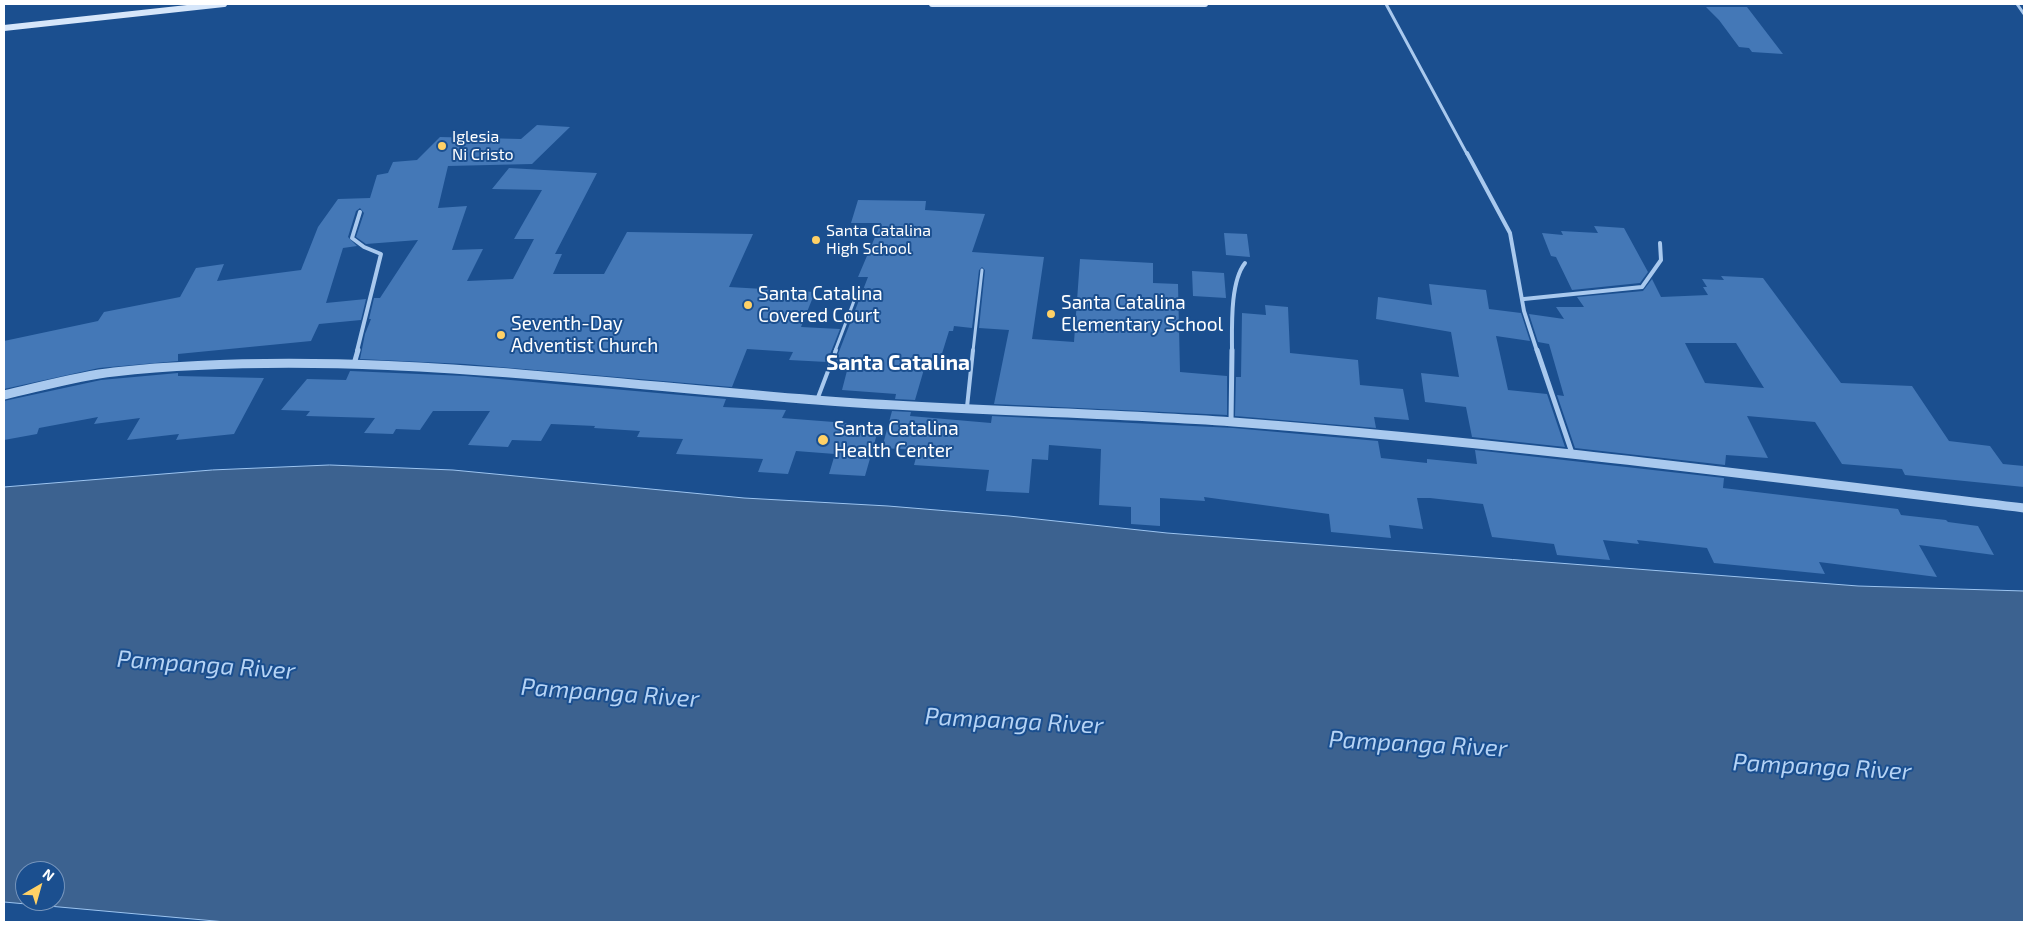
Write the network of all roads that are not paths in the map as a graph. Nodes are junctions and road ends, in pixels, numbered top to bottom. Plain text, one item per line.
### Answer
1 (224, 4) edge
2 (932, 4) edge
3 (1205, 4) edge
4 (1386, 4) edge
5 (2017, 4) edge
6 (2024, 14) edge
7 (4, 28) edge
8 (360, 212) dead end
9 (1660, 243) dead end
10 (1245, 263) dead end
11 (982, 270) dead end
12 (857, 293) dead end
13 (1524, 298) junction
14 (354, 364) junction
15 (4, 394) edge
16 (817, 400) junction
17 (967, 408) junction
18 (1231, 422) junction
19 (1572, 453) junction
20 (2024, 508) edge

1 - 7 main road
2 - 3 main road
4 - 13 street
5 - 6 street
8 - 14 street
9 - 13 street
10 - 18 street
11 - 17 lane
12 - 16 lane
13 - 19 street
14 - 15 street
14 - 16 street
16 - 17 street
17 - 18 street
18 - 19 street
19 - 20 street

